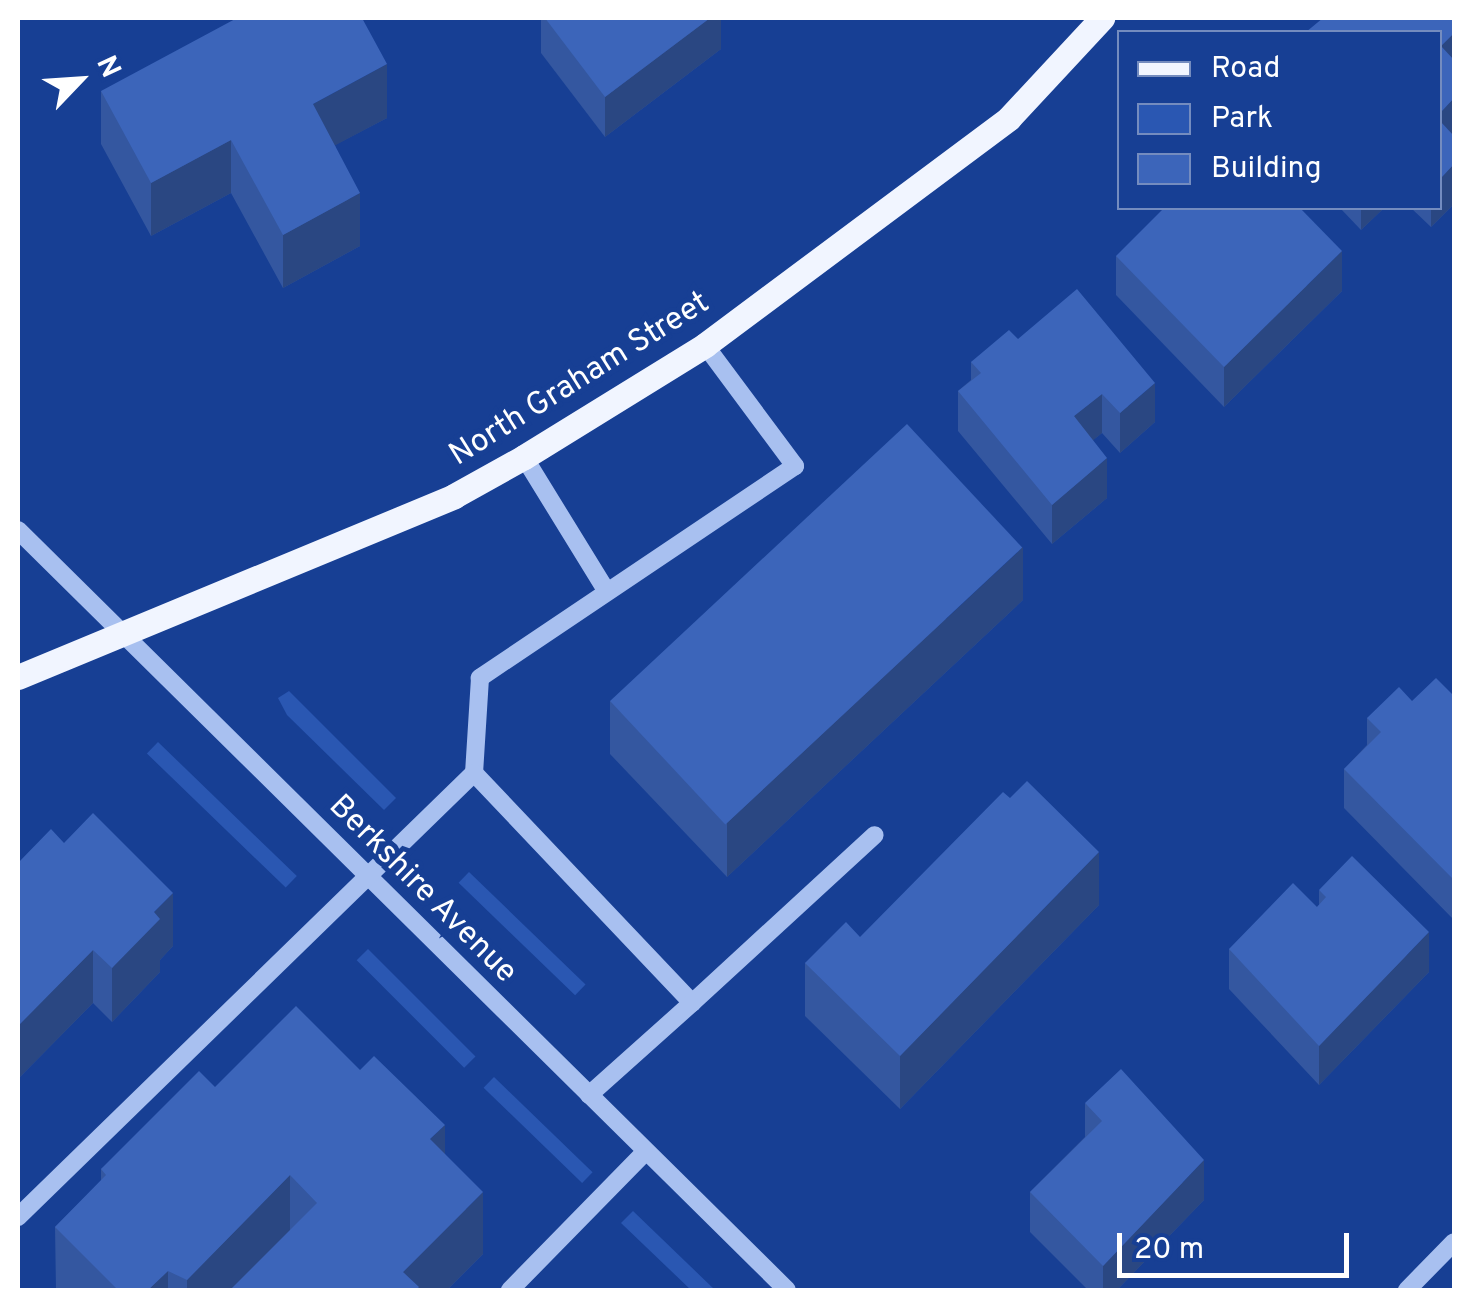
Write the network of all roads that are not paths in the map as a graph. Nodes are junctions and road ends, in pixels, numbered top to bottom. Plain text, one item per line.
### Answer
1 (1102, 18) edge
2 (705, 345) junction
3 (524, 458) junction
4 (18, 530) edge
5 (607, 592) junction
6 (121, 631) junction
7 (18, 677) edge
8 (474, 773) junction
9 (875, 835) dead end
10 (364, 876) junction
11 (692, 1004) junction
12 (589, 1095) junction
13 (646, 1151) junction
14 (18, 1217) edge
15 (1454, 1242) edge
16 (510, 1290) edge
17 (787, 1290) edge
18 (1407, 1290) edge

1 - 2 main road, North Graham Street
2 - 3 main road, North Graham Street
2 - 5 street
3 - 5 street
3 - 6 main road, North Graham Street
4 - 6 street, Berkshire Avenue
5 - 8 street
6 - 7 main road, North Graham Street
6 - 10 street, Berkshire Avenue
8 - 10 street
8 - 11 street
9 - 11 street
10 - 12 street, Berkshire Avenue
10 - 14 street
11 - 12 street
12 - 13 street, Berkshire Avenue
13 - 16 street
13 - 17 street, Berkshire Avenue
15 - 18 street

